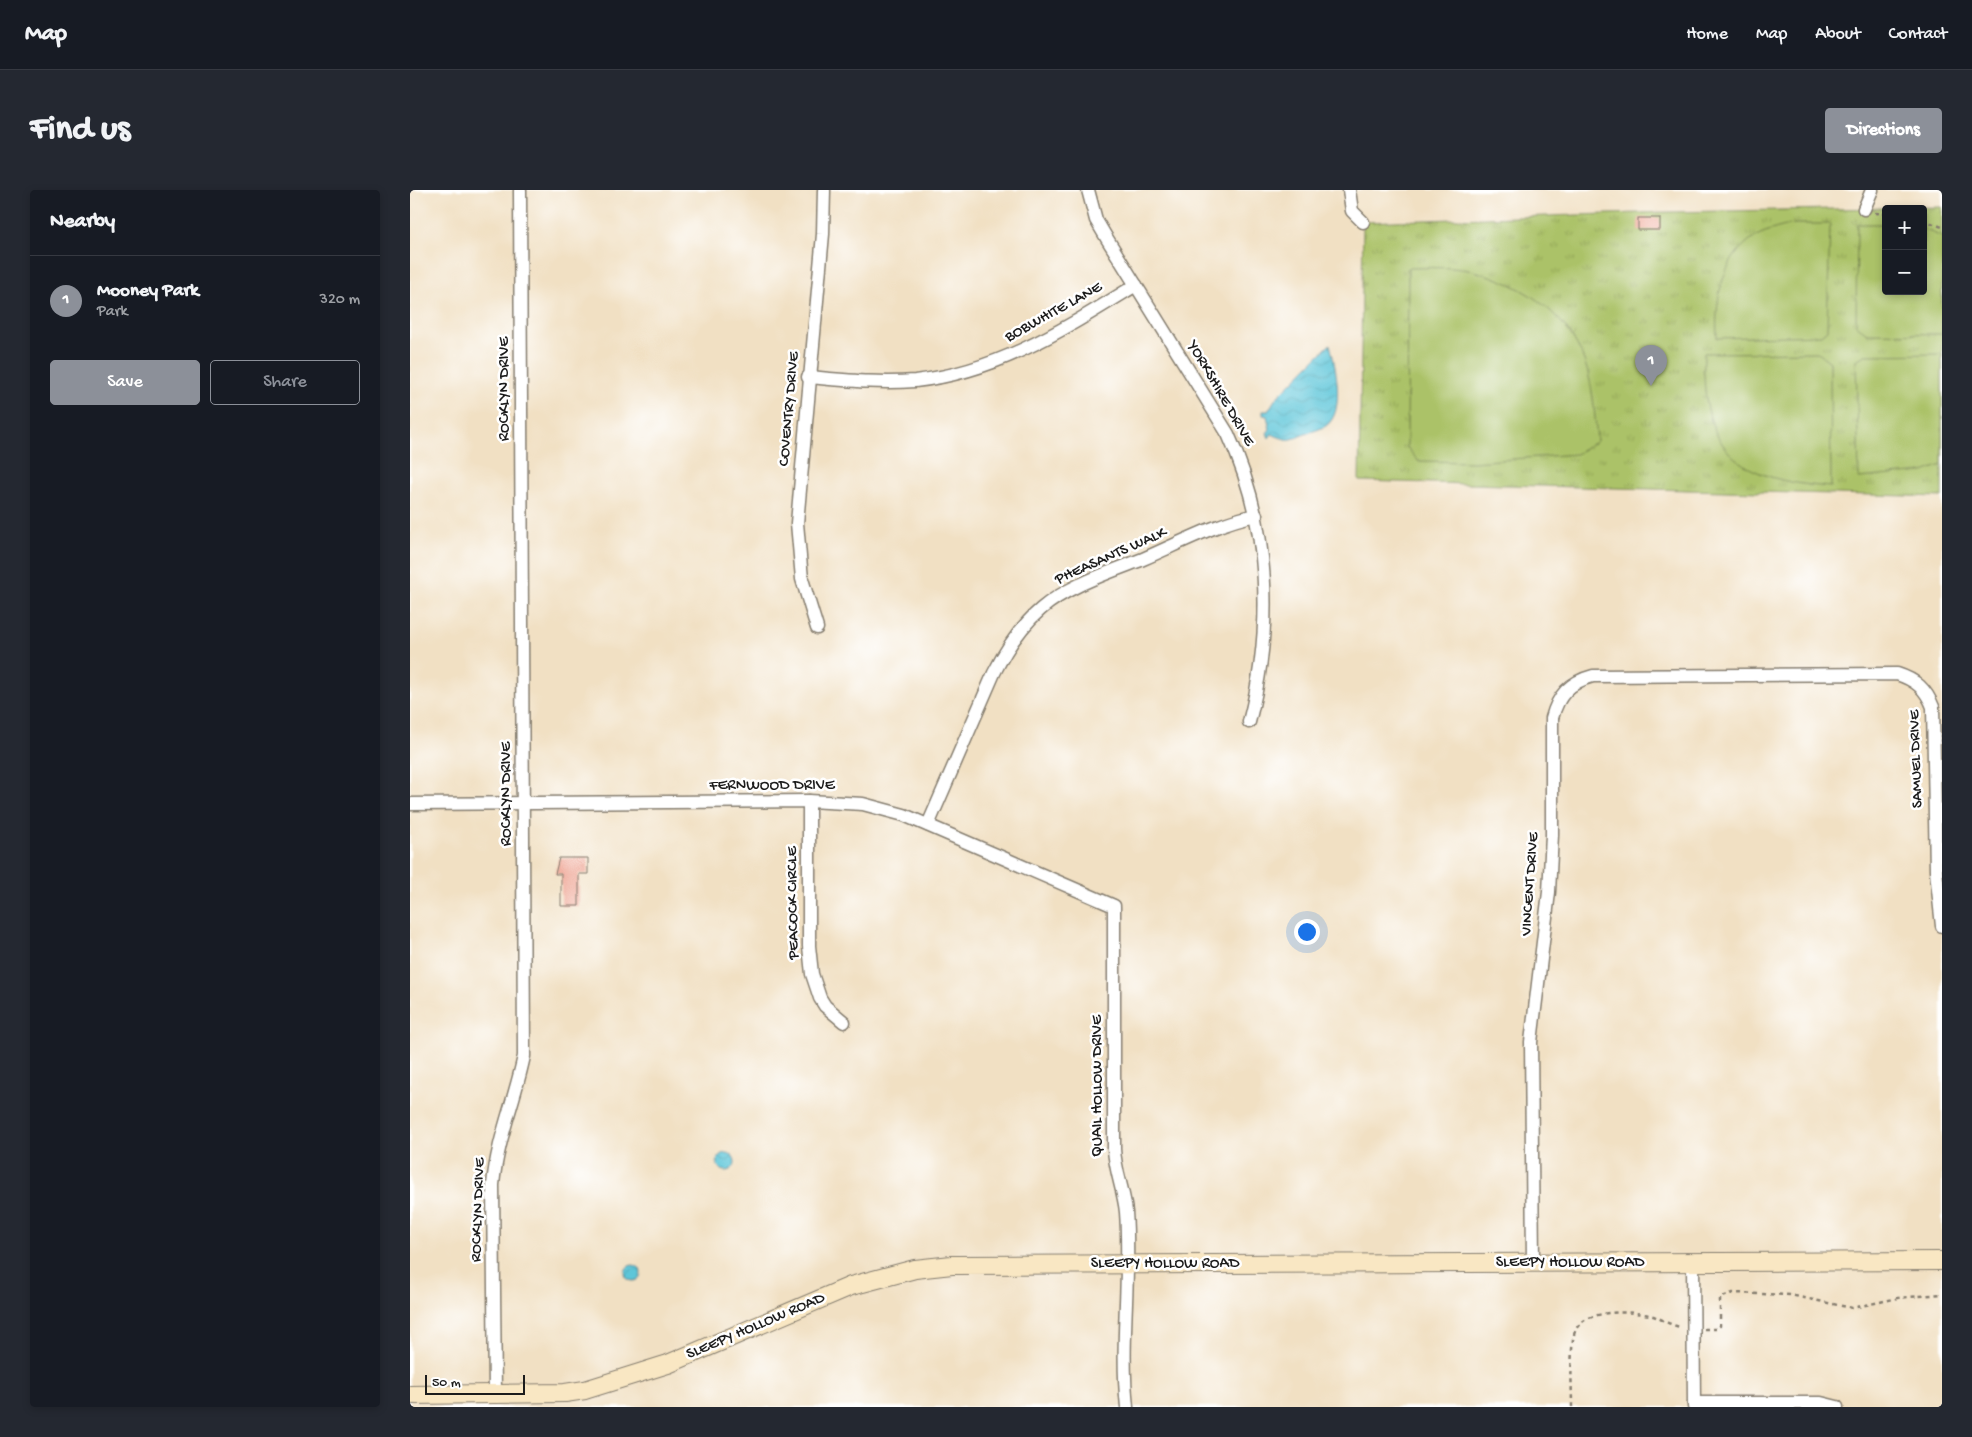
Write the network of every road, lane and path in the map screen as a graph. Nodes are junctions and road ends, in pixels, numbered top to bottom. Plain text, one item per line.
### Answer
1 (520, 190) edge
2 (824, 190) edge
3 (1088, 190) edge
4 (1349, 190) edge
5 (1872, 190) edge
6 (1864, 208) dead end
7 (1927, 221) edge
8 (1363, 222) dead end
9 (1942, 227) edge
10 (1136, 285) junction
11 (808, 377) junction
12 (1256, 515) junction
13 (817, 628) dead end
14 (1742, 675) joint
15 (1249, 722) dead end
16 (809, 801) junction
17 (523, 802) junction
18 (410, 804) edge
19 (928, 825) junction
20 (1114, 906) joint
21 (1942, 926) edge
22 (844, 1022) dead end
23 (1942, 1260) edge
24 (1693, 1262) junction
25 (1533, 1263) junction
26 (1126, 1264) junction
27 (1942, 1294) edge
28 (1693, 1328) junction
29 (495, 1394) junction
30 (410, 1395) edge
31 (1694, 1405) edge
32 (1128, 1407) edge
33 (1572, 1407) edge
34 (1837, 1407) edge

1 - 17 street, ROCKLYN DRIVE
2 - 11 street, COVENTRY DRIVE
3 - 10 street, YORKSHIRE DRIVE
4 - 8 street
5 - 6 street
7 - 9 path
10 - 11 street, BOBWHITE LANE
10 - 12 street, YORKSHIRE DRIVE
11 - 13 street, COVENTRY DRIVE
12 - 15 street, YORKSHIRE DRIVE
12 - 19 street, PHEASANTS WALK
14 - 21 street, SAMUEL DRIVE
14 - 25 street, VINCENT DRIVE
16 - 17 street, FERNWOOD DRIVE
16 - 19 street, FERNWOOD DRIVE
16 - 22 street, PEACOCK CIRCLE
17 - 18 street, FERNWOOD DRIVE
17 - 29 street, ROCKLYN DRIVE
19 - 20 street, FERNWOOD DRIVE
20 - 26 street, QUAIL HOLLOW DRIVE
23 - 24 street, SLEEPY HOLLOW ROAD
24 - 25 street, SLEEPY HOLLOW ROAD
24 - 28 street
25 - 26 street, SLEEPY HOLLOW ROAD
26 - 29 street, SLEEPY HOLLOW ROAD
26 - 32 street, QUAIL HOLLOW DRIVE
27 - 28 path
28 - 31 street
28 - 33 path
29 - 30 street, SLEEPY HOLLOW ROAD
31 - 34 street

